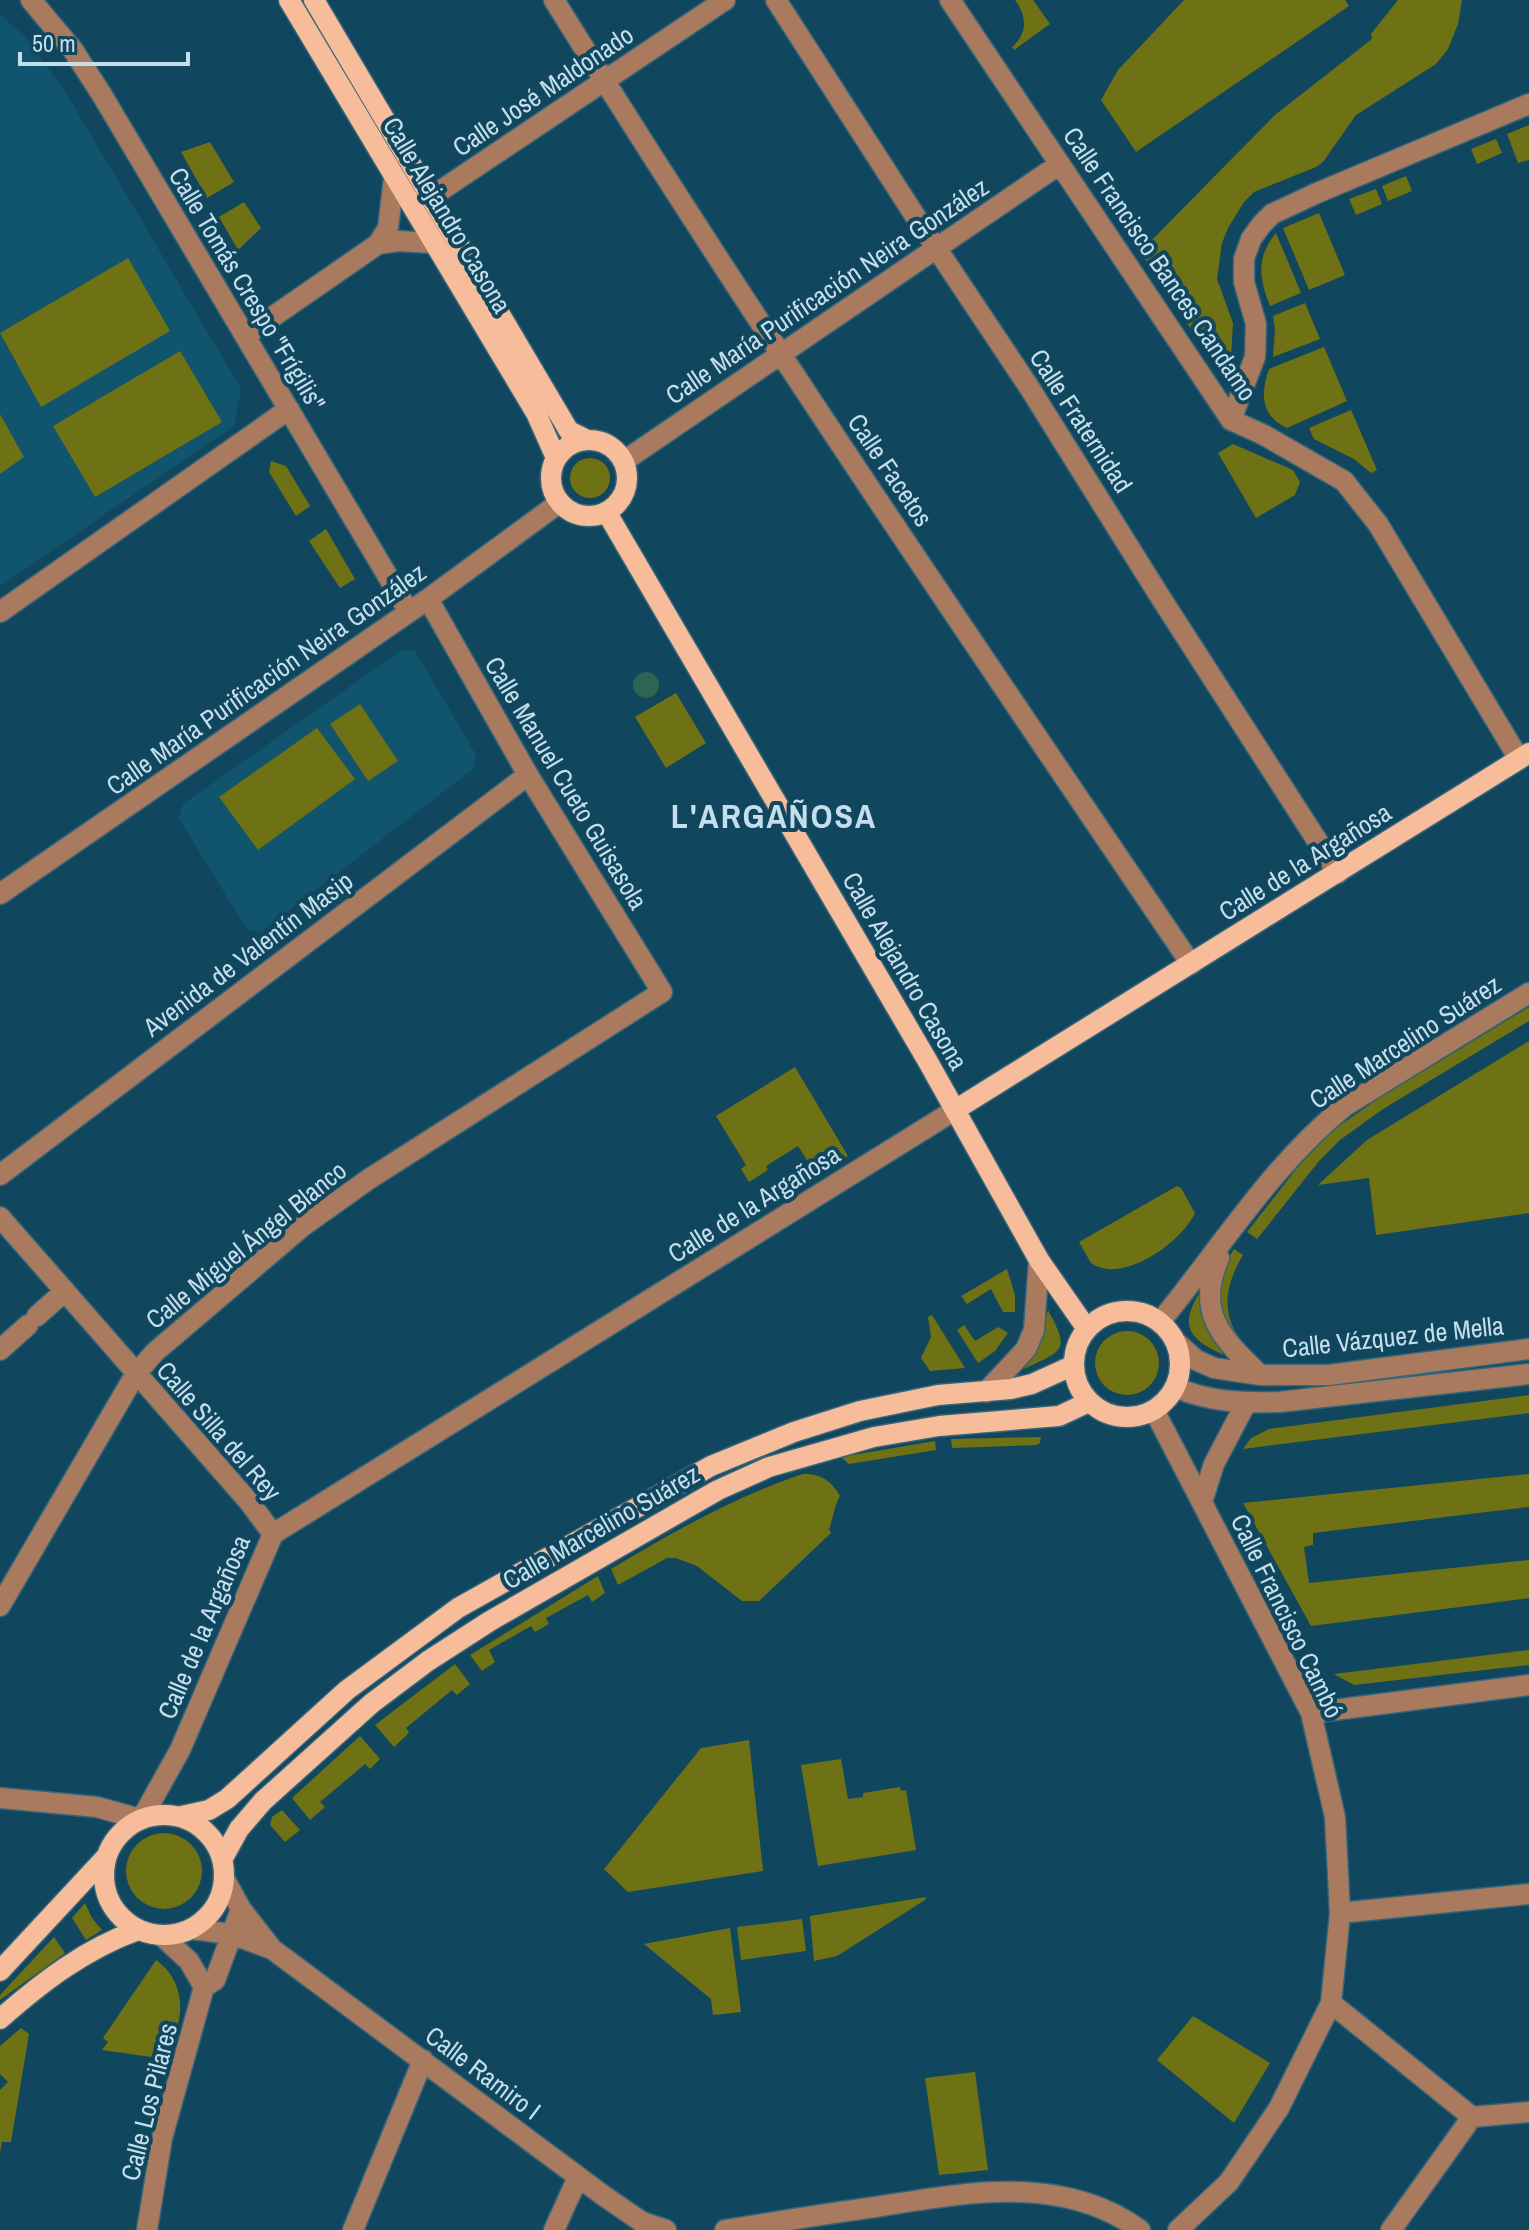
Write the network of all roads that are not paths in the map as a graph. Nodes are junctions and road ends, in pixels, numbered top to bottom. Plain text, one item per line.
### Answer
1 (31, 0) edge
2 (289, 0) edge
3 (314, 0) edge
4 (554, 0) edge
5 (725, 0) edge
6 (776, 0) edge
7 (950, 0) edge
8 (603, 82) junction
9 (1529, 104) edge
10 (1060, 164) junction
11 (394, 178) junction
12 (431, 197) junction
13 (433, 243) junction
14 (378, 244) junction
15 (936, 248) junction
16 (245, 336) junction
17 (781, 354) junction
18 (289, 409) junction
19 (1231, 420) junction
20 (587, 440) junction
21 (556, 458) junction
22 (624, 461) junction
23 (559, 503) junction
24 (607, 513) junction
25 (428, 599) junction
26 (0, 612) edge
27 (409, 612) junction
28 (1524, 756) edge
29 (528, 775) junction
30 (1338, 873) junction
31 (0, 894) edge
32 (1191, 964) junction
33 (662, 992) joint
34 (1529, 993) edge
35 (955, 1110) junction
36 (0, 1175) edge
37 (0, 1217) edge
38 (1230, 1232) junction
39 (1039, 1260) junction
40 (65, 1291) junction
41 (1160, 1322) junction
42 (1087, 1329) junction
43 (1176, 1342) junction
44 (1529, 1349) edge
45 (0, 1350) edge
46 (1074, 1365) junction
47 (1529, 1374) edge
48 (135, 1375) junction
49 (1260, 1375) junction
50 (1175, 1387) junction
51 (986, 1392) junction
52 (1089, 1402) junction
53 (1246, 1403) junction
54 (1154, 1410) junction
55 (1202, 1502) junction
56 (273, 1534) junction
57 (0, 1606) edge
58 (1529, 1685) edge
59 (1311, 1713) junction
60 (0, 1798) edge
61 (182, 1816) junction
62 (141, 1818) junction
63 (105, 1858) junction
64 (224, 1868) junction
65 (1529, 1894) edge
66 (241, 1909) junction
67 (1340, 1913) junction
68 (192, 1929) junction
69 (138, 1930) junction
70 (231, 1934) junction
71 (162, 1936) junction
72 (272, 1949) junction
73 (0, 1971) edge
74 (204, 1987) junction
75 (1331, 2003) junction
76 (0, 2019) edge
77 (423, 2060) junction
78 (1529, 2112) edge
79 (1472, 2117) junction
80 (578, 2177) junction
81 (642, 2226) edge
82 (147, 2230) edge
83 (353, 2230) edge
84 (554, 2230) edge
85 (666, 2230) edge
86 (725, 2230) edge
87 (1140, 2230) edge
88 (1178, 2230) edge
89 (1391, 2230) edge

1 - 16 street, Calle Tomás Crespo "Frígilis"
2 - 11 main road, Calle Alejandro Casona
3 - 12 main road, Calle Alejandro Casona
4 - 8 street, Calle Facetos
5 - 8 street, Calle José Maldonado
6 - 15 street, Calle Fraternidad
7 - 10 street, Calle Francisco Bances Candamo
8 - 12 street, Calle José Maldonado
8 - 17 street, Calle Facetos
9 - 19 street
10 - 15 street, Calle María Purificación Neira González
10 - 19 street, Calle Francisco Bances Candamo
11 - 13 main road, Calle Alejandro Casona
11 - 14 street
12 - 20 main road, Calle Alejandro Casona
13 - 14 street
13 - 21 main road, Calle Alejandro Casona
14 - 16 street
15 - 17 street, Calle María Purificación Neira González
15 - 30 street, Calle Fraternidad
16 - 18 street, Calle Tomás Crespo "Frígilis"
17 - 22 street, Calle María Purificación Neira González
17 - 32 street, Calle Facetos
18 - 26 street
18 - 27 street, Calle Tomás Crespo "Frígilis"
19 - 28 street, Calle Francisco Bances Candamo
20 - 21 main road
20 - 22 main road
21 - 23 main road
22 - 24 main road
23 - 24 main road
23 - 25 street, Calle María Purificación Neira González
24 - 35 main road, Calle Alejandro Casona
25 - 27 street, Calle María Purificación Neira González
25 - 29 street, Calle Manuel Cueto Guisasola
27 - 31 street, Calle María Purificación Neira González
28 - 30 main road, Calle de la Argañosa
29 - 33 street, Calle Manuel Cueto Guisasola
29 - 36 street, Avenida de Valentín Masip
30 - 32 main road, Calle de la Argañosa
32 - 35 main road, Calle de la Argañosa
33 - 48 street, Calle Miguel Ángel Blanco
34 - 38 street, Calle Marcelino Suárez
35 - 39 main road, Calle Alejandro Casona
35 - 56 street, Calle de la Argañosa
37 - 40 street, Calle Silla del Rey
38 - 41 street, Calle Marcelino Suárez
38 - 49 street
39 - 42 main road, Calle Alejandro Casona
39 - 51 street
40 - 45 street
40 - 48 street, Calle Silla del Rey
41 - 42 main road
41 - 43 main road
42 - 46 main road
43 - 49 street, Calle Vázquez de Mella
43 - 50 main road
44 - 49 street, Calle Vázquez de Mella
46 - 51 main road, Calle Marcelino Suárez
46 - 52 main road
47 - 53 street, Calle Vázquez de Mella
48 - 56 street, Calle Silla del Rey
48 - 57 street, Calle Miguel Ángel Blanco
50 - 53 street, Calle Vázquez de Mella
50 - 54 main road
51 - 61 main road, Calle Marcelino Suárez
52 - 54 main road
52 - 64 main road, Calle Marcelino Suárez
53 - 55 street, Calle Francisco Cambó
54 - 55 street, Calle Francisco Cambó
55 - 59 street, Calle Francisco Cambó
56 - 62 street, Calle de la Argañosa
58 - 59 street
59 - 67 street, Calle Francisco Cambó
60 - 62 street
61 - 62 main road
61 - 64 main road
62 - 63 main road
63 - 69 main road
63 - 73 main road
64 - 66 street, Calle Ramiro I
64 - 68 main road
65 - 67 street
66 - 70 street, Calle Los Pilares
66 - 72 street, Calle Ramiro I
67 - 75 street, Calle Francisco Cambó
68 - 70 street, Calle Ramiro I
68 - 71 main road
69 - 71 main road
69 - 76 main road
70 - 72 street, Calle Ramiro I
70 - 74 street, Calle Los Pilares
71 - 74 street
72 - 77 street, Calle Ramiro I
74 - 82 street, Calle Los Pilares
75 - 79 street
75 - 88 street, Calle Francisco Cambó
77 - 80 street, Calle Ramiro I
77 - 83 street
78 - 79 street
79 - 89 street
80 - 81 street, Calle Ramiro I
80 - 84 street
81 - 85 street, Calle Ramiro I
86 - 87 street

